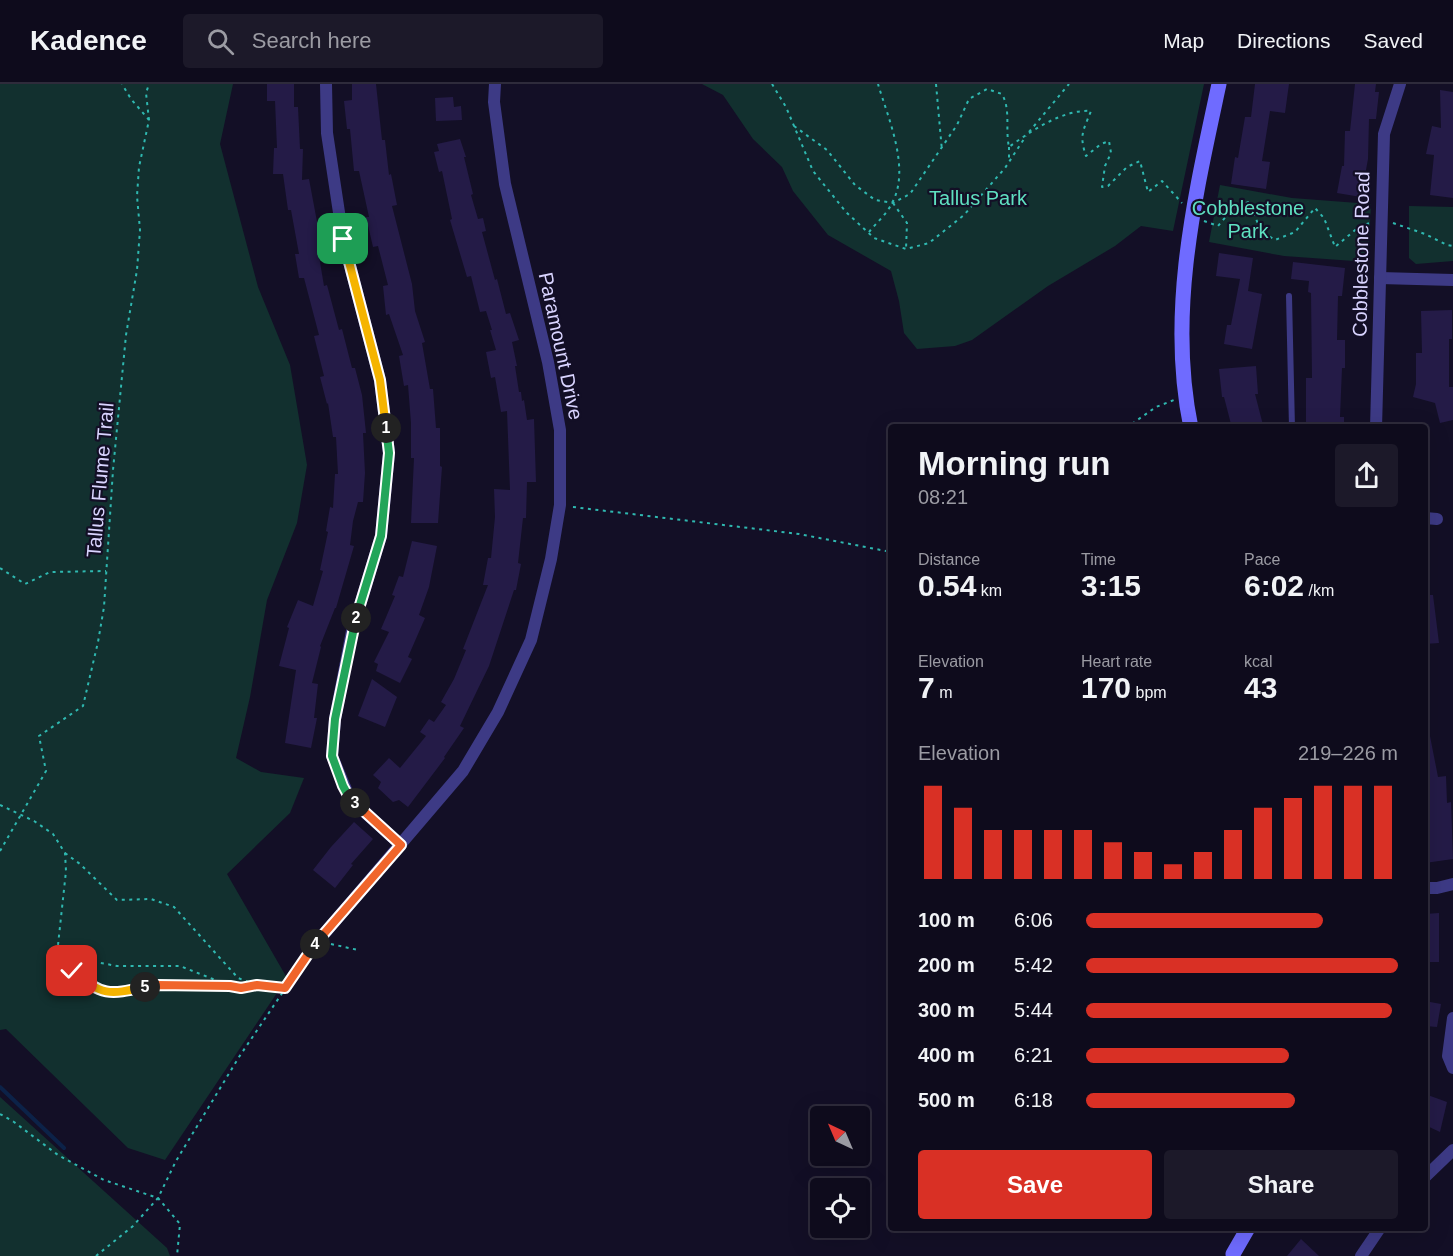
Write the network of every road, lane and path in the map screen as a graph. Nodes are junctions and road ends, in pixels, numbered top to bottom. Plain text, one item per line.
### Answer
1 (122, 84) edge
2 (150, 84) edge
3 (326, 84) edge
4 (495, 84) edge
5 (772, 84) edge
6 (878, 84) edge
7 (936, 84) edge
8 (1069, 84) edge
9 (1219, 84) edge
10 (1400, 84) edge
11 (149, 120) junction
12 (794, 126) junction
13 (1028, 133) junction
14 (1009, 147) junction
15 (942, 150) junction
16 (1009, 161) junction
17 (892, 203) junction
18 (1193, 216) junction
19 (1382, 219) junction
20 (869, 232) junction
21 (1453, 246) edge
22 (906, 249) junction
23 (1380, 278) junction
24 (1453, 280) edge
25 (1289, 296) dead end
26 (1185, 396) junction
27 (1132, 424) edge
28 (1190, 424) edge
29 (1292, 424) edge
30 (1376, 424) edge
31 (560, 505) junction
32 (888, 551) edge
33 (0, 568) edge
34 (106, 571) junction
35 (0, 805) edge
36 (22, 816) junction
37 (401, 845) junction
38 (0, 851) edge
39 (65, 854) junction
40 (1453, 884) edge
41 (1428, 888) edge
42 (318, 941) junction
43 (358, 951) dead end
44 (64, 956) junction
45 (257, 985) junction
46 (230, 986) junction
47 (285, 988) junction
48 (1453, 1018) edge
49 (1453, 1068) edge
50 (0, 1114) edge
51 (1453, 1150) edge
52 (1428, 1175) edge
53 (158, 1198) junction
54 (1247, 1231) edge
55 (1378, 1231) edge
56 (1235, 1255) edge
57 (96, 1256) edge
58 (177, 1256) edge
59 (1361, 1256) edge

1 - 11 path
2 - 11 path, Tallus Flume Trail
3 - 37 street
4 - 31 street, Paramount Drive
5 - 12 path
6 - 17 path
7 - 15 path
8 - 13 path
9 - 18 street
10 - 19 street, Cobblestone Road
11 - 34 path, Tallus Flume Trail
12 - 17 path
12 - 20 path
13 - 14 path
13 - 16 path
13 - 18 path
14 - 15 path
14 - 16 path
15 - 17 path
16 - 22 path
17 - 20 path
17 - 22 path
18 - 19 path
18 - 26 street
19 - 21 path
19 - 23 street, Cobblestone Road
20 - 22 path
23 - 24 street
23 - 30 street, Cobblestone Road
25 - 29 lane
26 - 27 path
26 - 28 street
31 - 32 path
31 - 37 street, Paramount Drive
33 - 34 path
34 - 36 path, Tallus Flume Trail
35 - 36 path
36 - 38 path, Tallus Flume Trail
36 - 39 path
37 - 42 street, Paramount Drive
39 - 44 path
39 - 45 path
40 - 41 street
42 - 43 path
42 - 47 path
44 - 46 path
44 - 46 path
45 - 46 path
45 - 47 path
47 - 53 path
48 - 49 street
50 - 53 path
51 - 52 street
53 - 57 path
53 - 58 path
54 - 56 street
55 - 59 street

